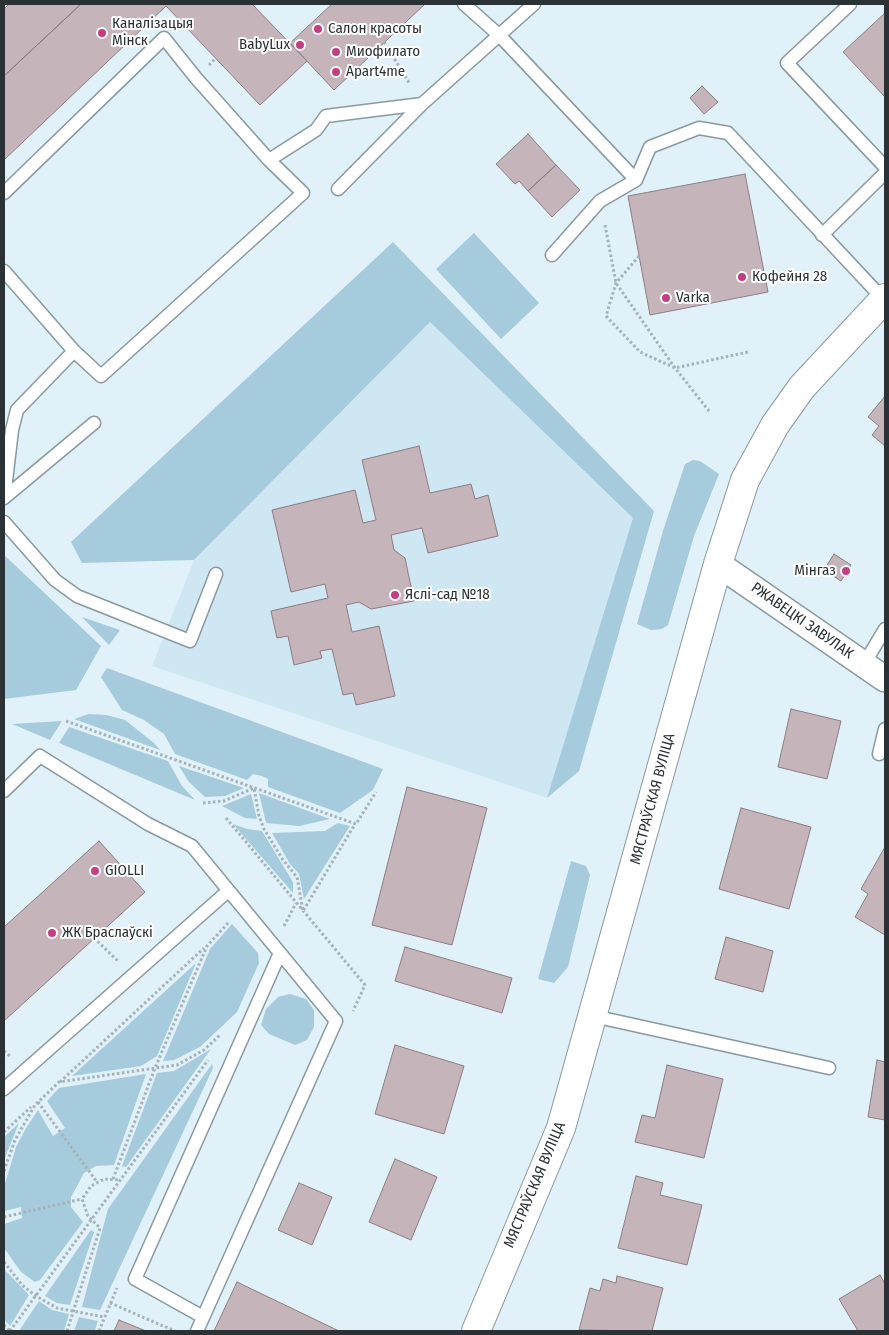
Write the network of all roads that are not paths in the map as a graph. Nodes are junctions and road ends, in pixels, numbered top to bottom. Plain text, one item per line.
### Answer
1 (464, 4) edge
2 (534, 4) edge
3 (850, 4) edge
4 (500, 36) junction
5 (422, 104) junction
6 (269, 160) junction
7 (885, 167) edge
8 (885, 174) edge
9 (636, 180) junction
10 (338, 189) dead end
11 (4, 194) edge
12 (822, 235) junction
13 (552, 255) dead end
14 (4, 271) edge
15 (884, 299) edge
16 (74, 351) junction
17 (94, 423) dead end
18 (4, 498) edge
19 (4, 522) edge
20 (718, 564) junction
21 (216, 574) dead end
22 (885, 629) edge
23 (864, 664) junction
24 (885, 679) edge
25 (885, 730) edge
26 (879, 754) dead end
27 (4, 791) edge
28 (228, 891) junction
29 (280, 954) junction
30 (593, 1016) junction
31 (829, 1068) dead end
32 (4, 1089) edge
33 (204, 1317) junction
34 (197, 1331) edge
35 (476, 1331) edge

1 - 4 lane
2 - 4 lane
3 - 7 lane
4 - 5 lane
4 - 9 lane
5 - 6 lane
5 - 10 lane
6 - 11 lane
6 - 16 lane
8 - 12 lane
9 - 12 lane
9 - 13 lane
12 - 15 lane
14 - 16 lane
15 - 20 street, МЯСТРАЎСКАЯ ВУЛІЦА
16 - 18 lane
17 - 18 lane
19 - 21 lane
20 - 23 street, РЖАВЕЦКІ ЗАВУЛАК
20 - 30 street, МЯСТРАЎСКАЯ ВУЛІЦА
22 - 23 lane
23 - 24 street, РЖАВЕЦКІ ЗАВУЛАК
25 - 26 lane
27 - 28 lane
28 - 29 lane
28 - 32 lane
29 - 33 lane
29 - 33 lane
30 - 31 lane
30 - 35 street, МЯСТРАЎСКАЯ ВУЛІЦА
33 - 34 lane

